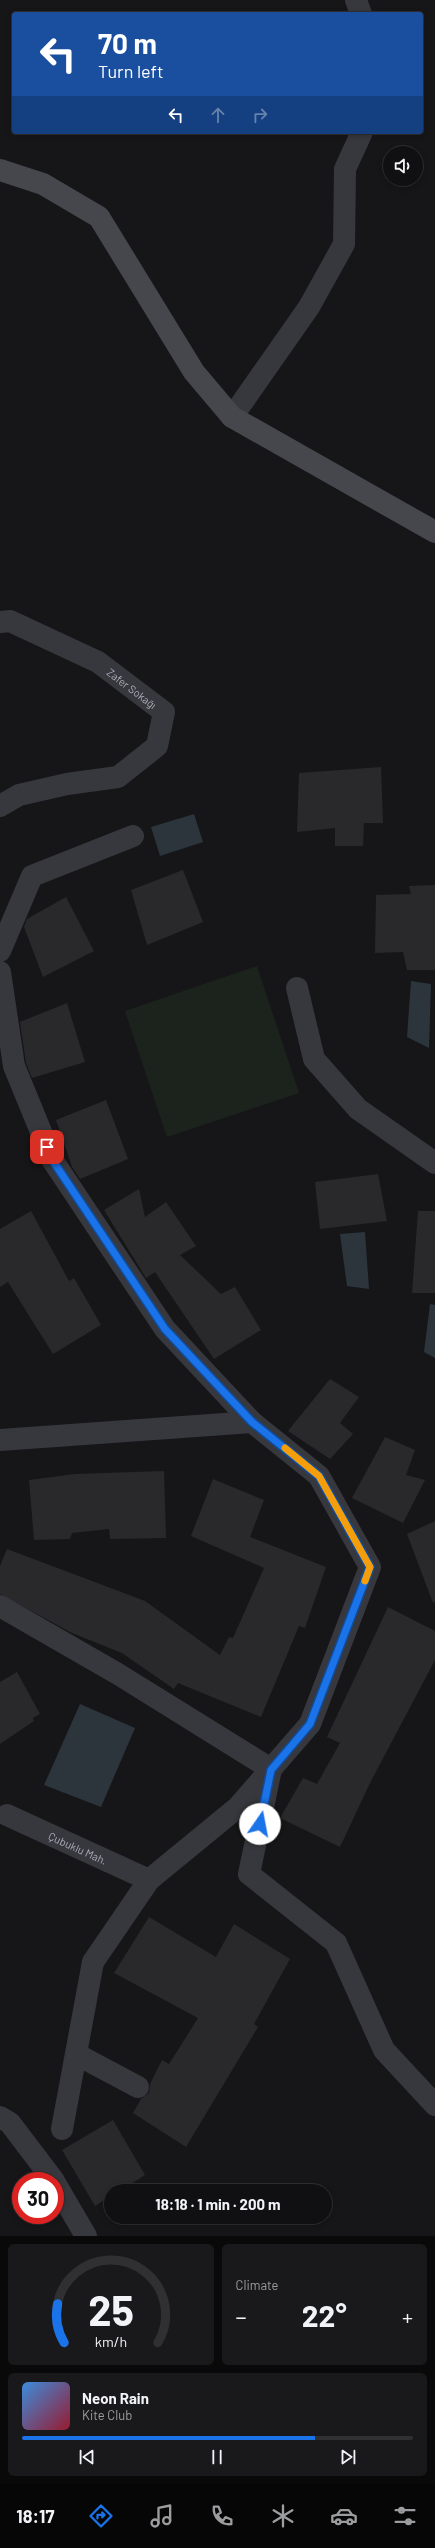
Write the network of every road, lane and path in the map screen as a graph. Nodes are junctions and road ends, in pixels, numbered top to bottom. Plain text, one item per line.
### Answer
1 (356, 0) edge
2 (360, 12) edge
3 (361, 134) edge
4 (0, 170) edge
5 (232, 417) junction
6 (435, 532) edge
7 (0, 622) edge
8 (0, 806) edge
9 (133, 836) dead end
10 (0, 951) edge
11 (0, 972) edge
12 (297, 988) dead end
13 (7, 1069) edge
14 (435, 1163) edge
15 (252, 1422) junction
16 (0, 1440) edge
17 (0, 1606) edge
18 (271, 1770) junction
19 (7, 1815) dead end
20 (149, 1880) junction
21 (76, 2054) junction
22 (138, 2087) dead end
23 (435, 2105) edge
24 (0, 2117) edge
25 (62, 2129) dead end
26 (47, 2172) edge
27 (64, 2198) edge
28 (86, 2236) edge

1 - 2 street
3 - 5 street
4 - 5 street
5 - 6 street
7 - 8 street, Zafer Sokağı
9 - 10 street
11 - 13 street
12 - 14 street
13 - 15 street
15 - 16 street
15 - 18 street
17 - 18 street
18 - 20 street
18 - 23 street
19 - 20 street, Çubuklu Mah.
20 - 21 street
21 - 22 street
21 - 25 street
24 - 26 street
27 - 28 street

